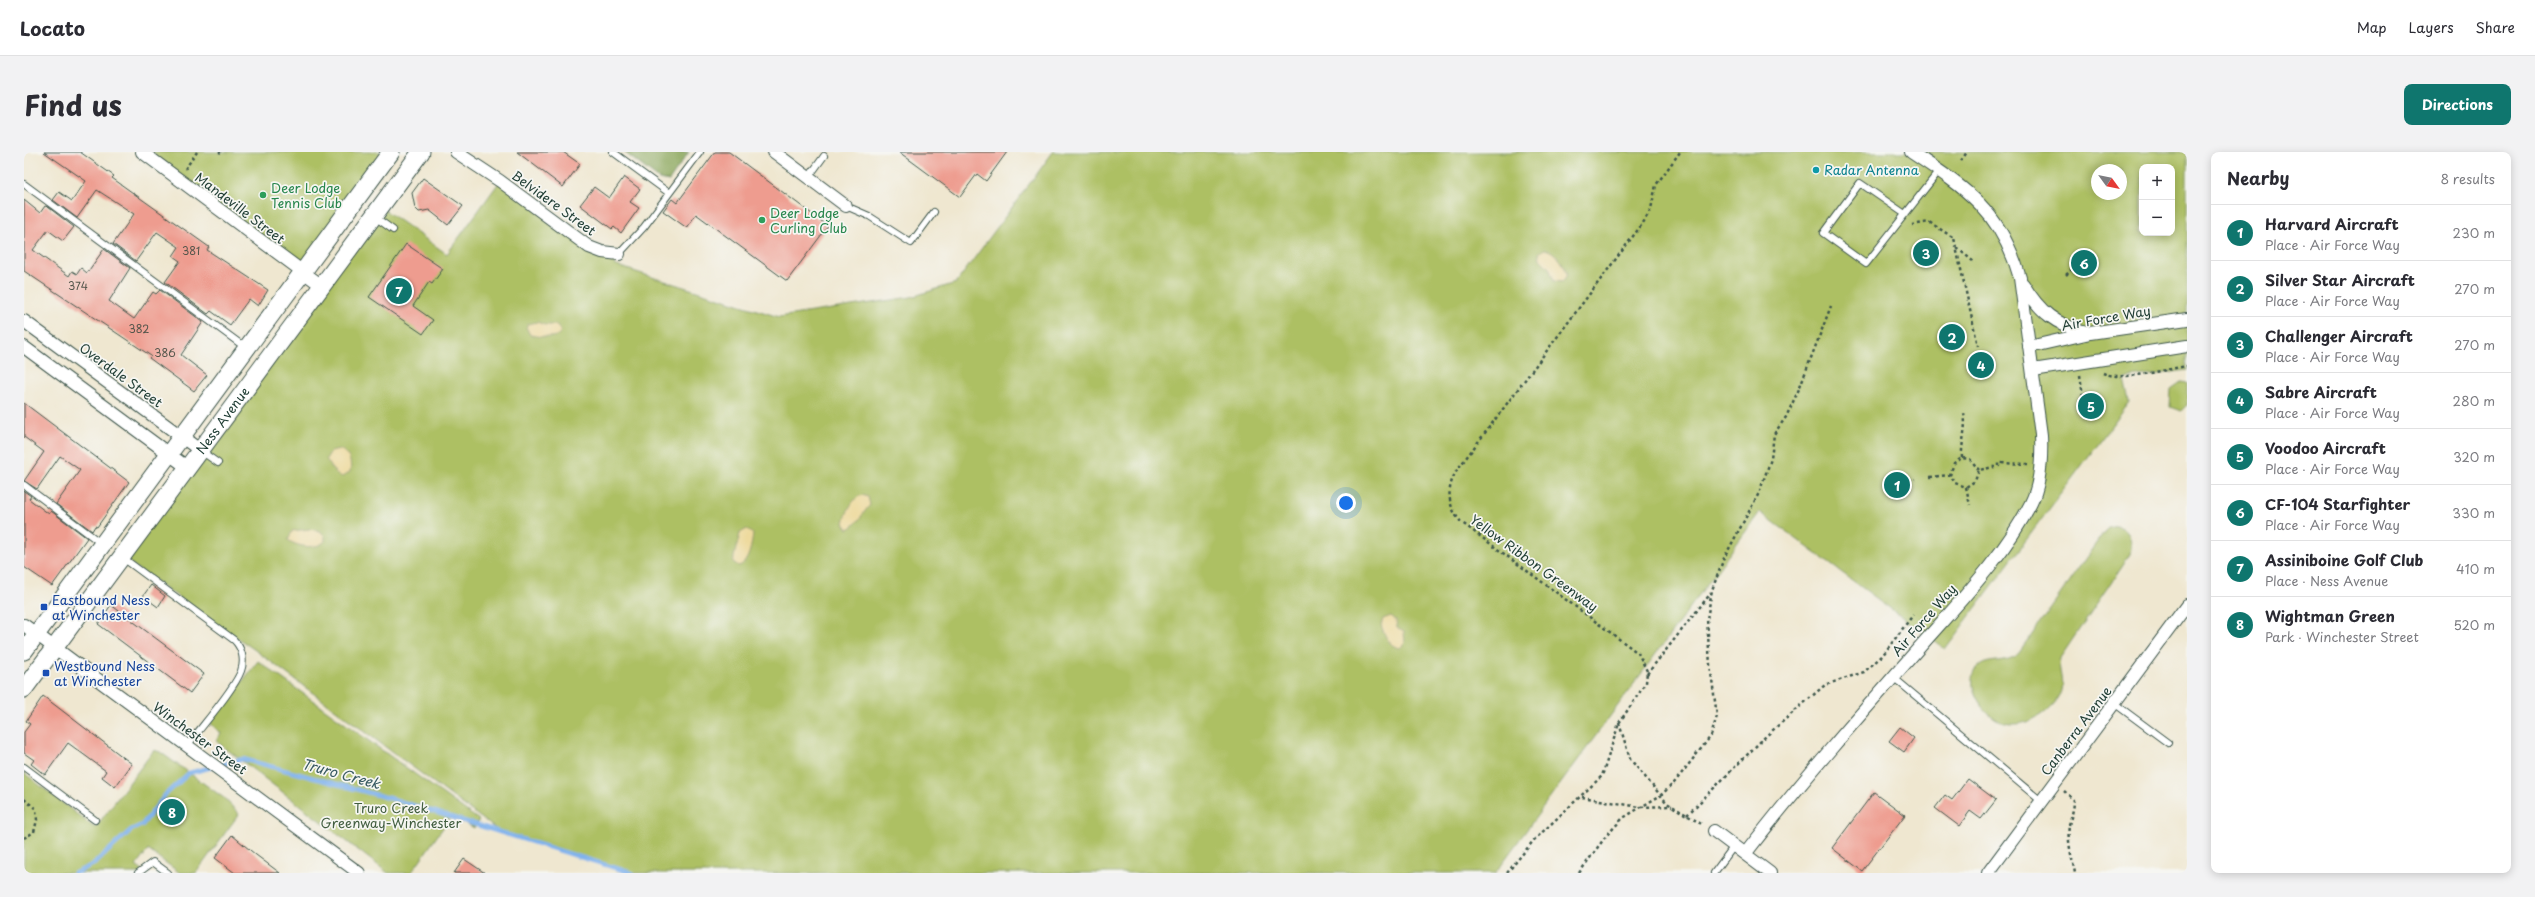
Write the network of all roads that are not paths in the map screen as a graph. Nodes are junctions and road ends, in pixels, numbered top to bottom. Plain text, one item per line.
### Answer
1 (142, 152) edge
2 (391, 152) edge
3 (421, 152) edge
4 (456, 152) edge
5 (613, 152) edge
6 (700, 152) edge
7 (774, 152) edge
8 (1911, 152) edge
9 (824, 156) dead end
10 (1940, 171) junction
11 (808, 178) junction
12 (24, 184) edge
13 (669, 193) junction
14 (846, 206) joint
15 (934, 212) dead end
16 (1905, 214) junction
17 (373, 216) junction
18 (393, 230) dead end
19 (619, 254) joint
20 (303, 272) junction
21 (2020, 278) junction
22 (322, 286) junction
23 (2187, 320) edge
24 (24, 321) edge
25 (2090, 333) junction
26 (2187, 346) edge
27 (24, 347) edge
28 (2030, 347) junction
29 (247, 349) junction
30 (2033, 370) junction
31 (182, 437) junction
32 (201, 451) junction
33 (169, 454) junction
34 (218, 463) dead end
35 (188, 468) junction
36 (24, 485) edge
37 (104, 544) junction
38 (121, 557) junction
39 (2187, 605) edge
40 (30, 630) edge
41 (54, 648) junction
42 (24, 651) edge
43 (1893, 677) junction
44 (24, 689) edge
45 (2114, 703) junction
46 (2168, 743) dead end
47 (192, 749) junction
48 (24, 767) edge
49 (2041, 801) junction
50 (95, 820) dead end
51 (1714, 831) road end
52 (1734, 846) junction
53 (1745, 854) junction
54 (138, 873) edge
55 (168, 873) edge
56 (359, 873) edge
57 (1714, 873) edge
58 (1770, 873) edge
59 (1988, 873) edge

1 - 20 street, Mandeville Street
2 - 20 main road, Ness Avenue
3 - 17 main road, Ness Avenue
4 - 19 street, Belvidere Street
5 - 13 lane
6 - 13 lane
7 - 11 street
8 - 10 street, Air Force Way
9 - 11 lane
10 - 16 lane
10 - 21 street, Air Force Way
11 - 14 street
12 - 29 lane
13 - 19 lane
14 - 15 lane
16 - 16 lane
17 - 18 lane
17 - 22 main road, Ness Avenue
20 - 22 street, Mandeville Street
20 - 29 main road, Ness Avenue
21 - 25 street
21 - 28 street, Air Force Way
22 - 32 main road, Ness Avenue
23 - 25 street, Air Force Way
24 - 31 street, Overdale Street
25 - 28 street, Air Force Way
26 - 30 street
27 - 33 street
28 - 30 street, Air Force Way
29 - 31 main road, Ness Avenue
30 - 43 street, Air Force Way
31 - 32 street, Overdale Street
31 - 33 main road, Ness Avenue
32 - 34 lane
32 - 35 main road, Ness Avenue
33 - 35 street
33 - 37 main road, Ness Avenue
35 - 38 main road, Ness Avenue
36 - 37 lane
37 - 40 main road, Ness Avenue
38 - 41 main road, Ness Avenue
38 - 47 lane
39 - 45 street, Canberra Avenue
40 - 41 street, Winchester Street
40 - 42 main road, Ness Avenue
41 - 44 main road, Ness Avenue
41 - 47 street, Winchester Street
43 - 49 lane
43 - 53 street, Air Force Way
45 - 46 lane
45 - 49 street, Canberra Avenue
47 - 56 street, Winchester Street
48 - 50 lane
49 - 59 street, Canberra Avenue
51 - 52 street
52 - 53 street
52 - 57 lane
53 - 58 street
54 - 55 lane

